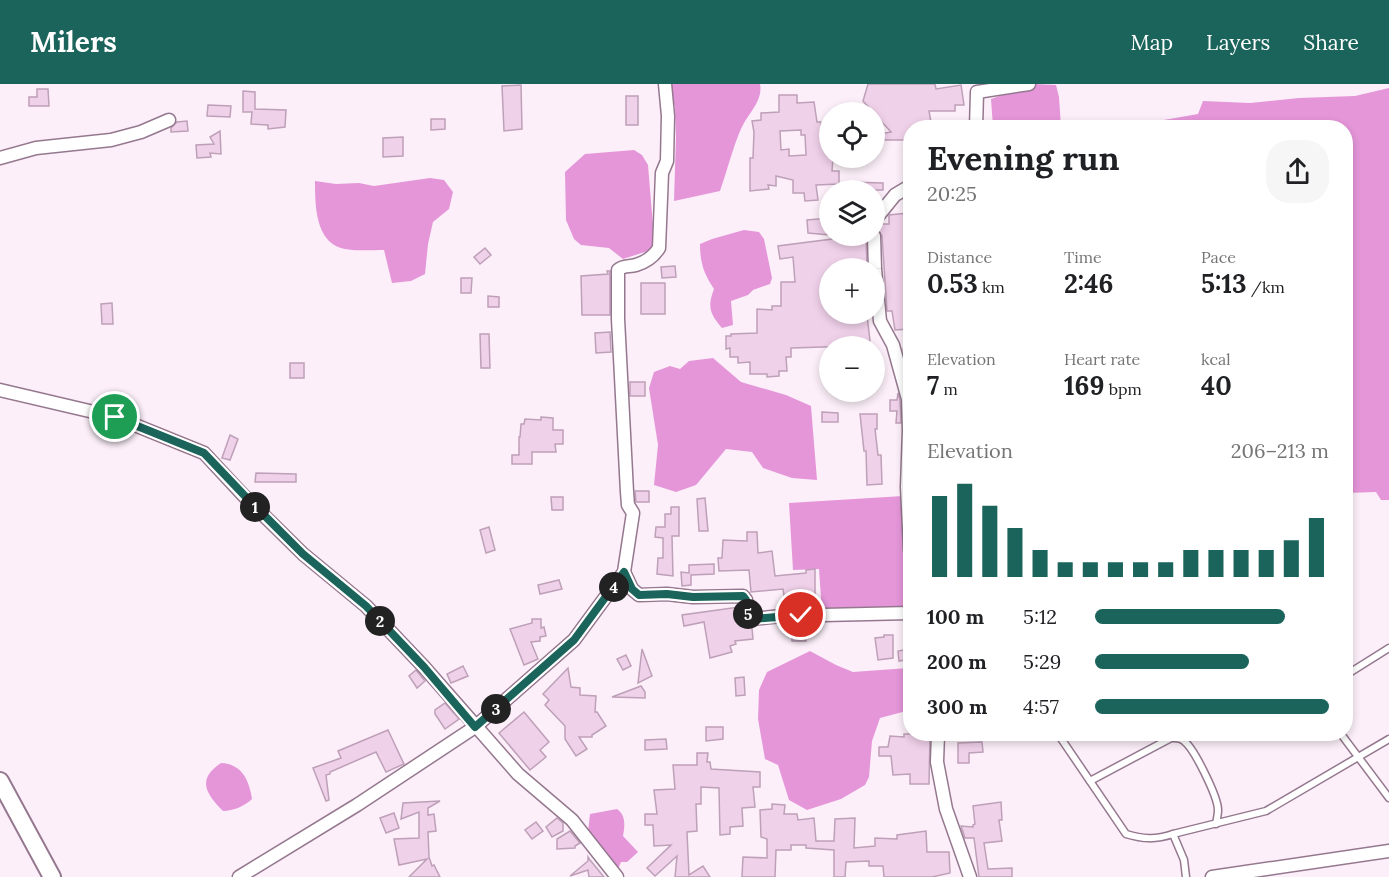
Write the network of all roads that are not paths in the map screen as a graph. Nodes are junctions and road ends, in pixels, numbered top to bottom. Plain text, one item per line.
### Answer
1 (665, 84) edge
2 (1029, 84) edge
3 (976, 88) edge
4 (169, 120) dead end
5 (976, 120) edge
6 (0, 158) edge
7 (903, 190) edge
8 (885, 207) edge
9 (874, 246) edge
10 (903, 381) edge
11 (0, 390) edge
12 (624, 572) junction
13 (903, 613) edge
14 (1389, 648) edge
15 (1353, 671) edge
16 (475, 727) junction
17 (1389, 739) edge
18 (938, 741) edge
19 (1063, 741) edge
20 (1164, 741) edge
21 (1185, 741) edge
22 (1347, 741) edge
23 (1360, 756) junction
24 (0, 781) edge
25 (1090, 781) junction
26 (1389, 798) edge
27 (1216, 824) junction
28 (1173, 834) junction
29 (1389, 851) edge
30 (52, 877) edge
31 (239, 877) edge
32 (617, 877) edge
33 (970, 877) edge
34 (1186, 877) edge
35 (1212, 877) edge

1 - 12 street
2 - 3 street
3 - 5 street
4 - 6 street
7 - 8 street
9 - 10 street
11 - 16 street
12 - 13 street
12 - 16 street
14 - 15 lane
16 - 31 street
16 - 32 street
17 - 23 lane
18 - 33 street
19 - 25 lane
20 - 25 lane
21 - 27 lane
22 - 23 lane
23 - 26 lane
23 - 27 lane
24 - 30 street
25 - 28 lane
27 - 28 lane
28 - 34 lane
29 - 35 street

